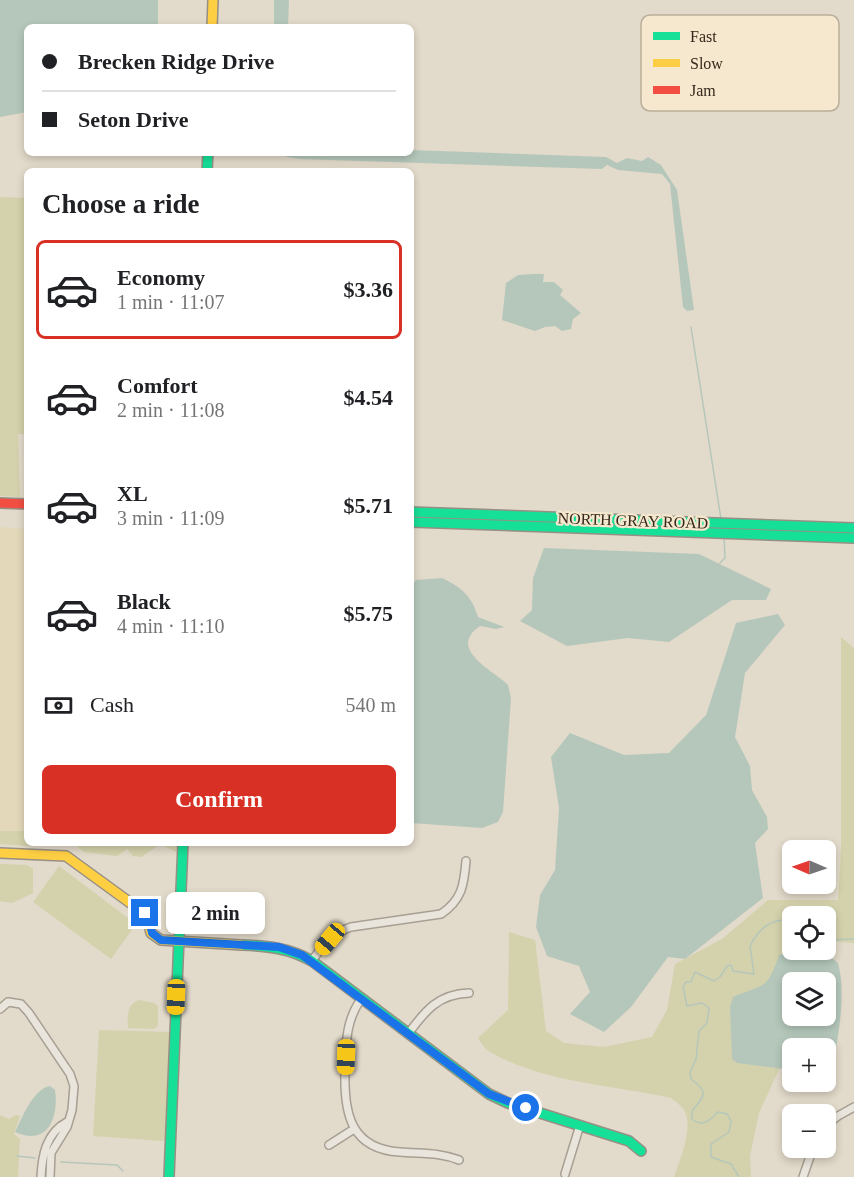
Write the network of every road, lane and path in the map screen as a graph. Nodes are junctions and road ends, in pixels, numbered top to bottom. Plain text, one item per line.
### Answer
1 (213, 0) edge
2 (212, 24) edge
3 (0, 504) edge
4 (24, 504) edge
5 (414, 512) edge
6 (414, 522) edge
7 (710, 527) junction
8 (747, 528) junction
9 (854, 528) edge
10 (854, 538) edge
11 (183, 846) edge
12 (0, 853) edge
13 (466, 861) dead end
14 (179, 942) junction
15 (312, 962) junction
16 (469, 993) dead end
17 (361, 999) junction
18 (0, 1009) edge
19 (408, 1034) junction
20 (854, 1107) edge
21 (836, 1118) edge
22 (67, 1122) junction
23 (580, 1125) junction
24 (354, 1129) junction
25 (329, 1145) dead end
26 (641, 1150) dead end
27 (810, 1158) edge
28 (459, 1160) dead end
29 (565, 1174) dead end
30 (41, 1177) edge
31 (50, 1177) edge
32 (169, 1177) edge
33 (803, 1177) edge

1 - 2 street
3 - 4 street
5 - 7 street, NORTH GRAY ROAD
6 - 7 street, NORTH GRAY ROAD
7 - 8 street, NORTH GRAY ROAD
8 - 9 street, NORTH GRAY ROAD
8 - 10 street, NORTH GRAY ROAD
11 - 14 street
12 - 14 street
13 - 15 street
14 - 15 street
14 - 32 street
15 - 17 street
16 - 19 street
17 - 19 street
17 - 24 street
18 - 22 street
19 - 23 street
20 - 21 street
22 - 30 street
22 - 31 street
23 - 26 street
23 - 29 street
24 - 25 street
24 - 28 street
27 - 33 street

